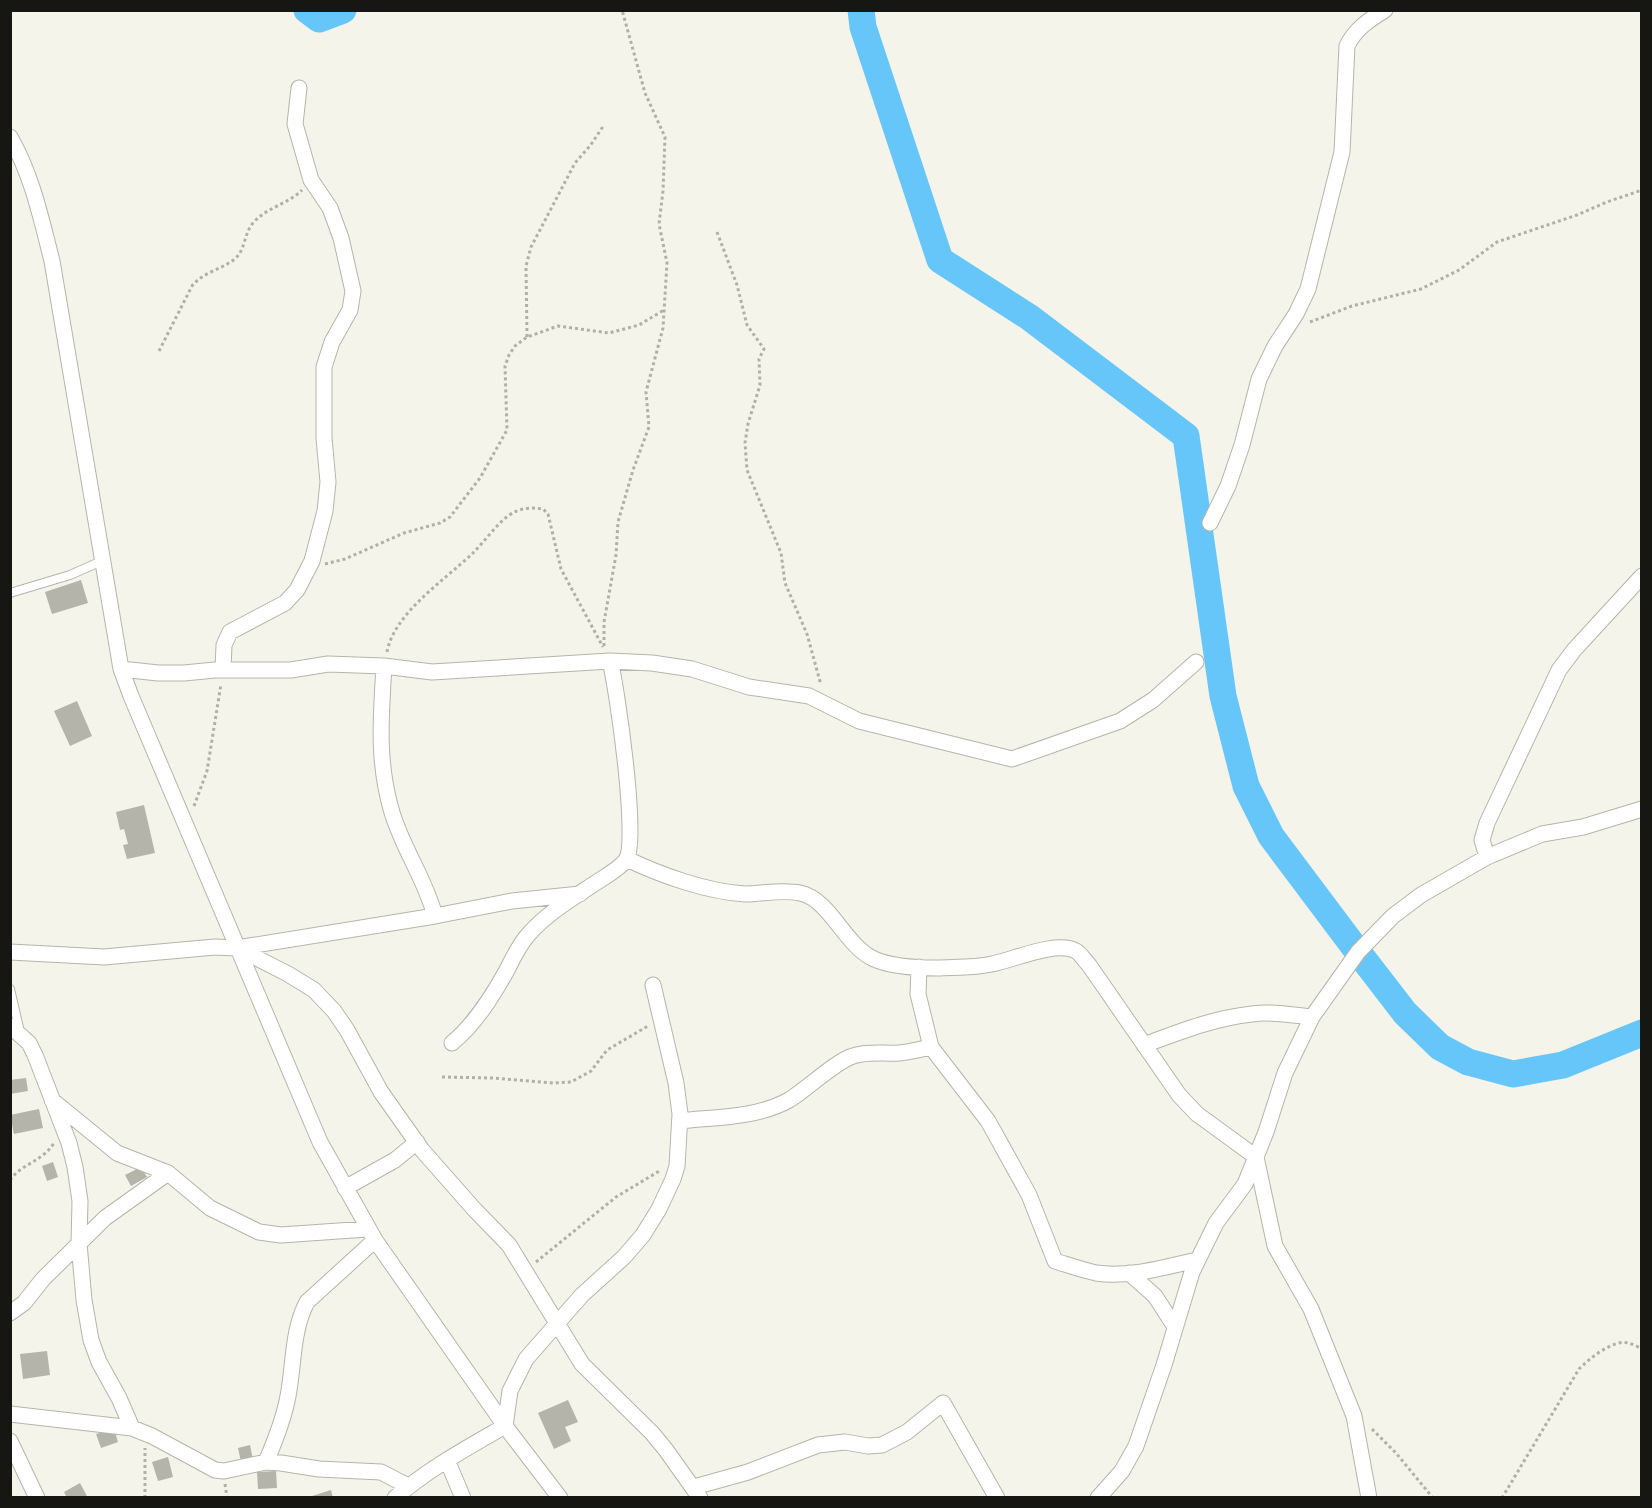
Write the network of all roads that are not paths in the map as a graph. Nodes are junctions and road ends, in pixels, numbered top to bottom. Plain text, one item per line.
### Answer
1 (1385, 10) edge
2 (299, 88) dead end
3 (10, 137) edge
4 (1210, 523) dead end
5 (104, 560) junction
6 (1641, 576) edge
7 (10, 593) edge
8 (607, 654) junction
9 (1196, 662) dead end
10 (384, 666) junction
11 (121, 669) junction
12 (223, 670) junction
13 (1641, 809) edge
14 (1486, 857) junction
15 (627, 859) junction
16 (580, 894) junction
17 (435, 916) junction
18 (237, 948) junction
19 (10, 952) edge
20 (919, 967) junction
21 (653, 985) dead end
22 (10, 989) edge
23 (1312, 1017) junction
24 (15, 1030) edge
25 (452, 1043) dead end
26 (1144, 1045) junction
27 (931, 1047) junction
28 (52, 1100) junction
29 (680, 1121) junction
30 (417, 1142) junction
31 (1256, 1157) junction
32 (168, 1173) junction
33 (345, 1188) junction
34 (371, 1235) junction
35 (80, 1243) junction
36 (1197, 1260) junction
37 (1129, 1273) junction
38 (10, 1313) edge
39 (558, 1324) junction
40 (1175, 1327) junction
41 (10, 1414) edge
42 (505, 1426) junction
43 (138, 1430) junction
44 (10, 1441) edge
45 (447, 1460) junction
46 (266, 1462) junction
47 (408, 1485) junction
48 (697, 1492) edge
49 (37, 1497) edge
50 (395, 1497) edge
51 (463, 1497) edge
52 (560, 1497) edge
53 (998, 1497) edge
54 (1098, 1497) edge
55 (1369, 1497) edge

1 - 4 street
2 - 12 street
3 - 5 street
5 - 7 lane
5 - 11 street
6 - 14 street
8 - 9 street
8 - 10 street
8 - 15 street
10 - 12 street
10 - 17 street
11 - 12 street
11 - 18 street
13 - 14 street
14 - 23 street
15 - 16 street
15 - 20 street
16 - 17 street
16 - 25 street
17 - 18 street
18 - 19 street
18 - 30 street
18 - 33 street
20 - 26 street
20 - 27 street
21 - 29 street
22 - 24 lane
23 - 26 street
23 - 31 street
24 - 28 street
26 - 31 street
27 - 29 street
27 - 37 street
28 - 32 street
28 - 35 street
29 - 39 street
30 - 33 street
30 - 39 street
31 - 36 street
31 - 55 street
32 - 34 street
32 - 35 street
33 - 34 street
34 - 42 street
34 - 46 street
35 - 38 street
35 - 43 street
36 - 37 street
36 - 40 street
37 - 40 street
39 - 42 street
39 - 48 street
40 - 54 street
41 - 43 street
42 - 45 street
42 - 52 street
43 - 46 street
44 - 49 street
45 - 47 street
45 - 51 street
46 - 47 street
47 - 50 street
48 - 53 street

